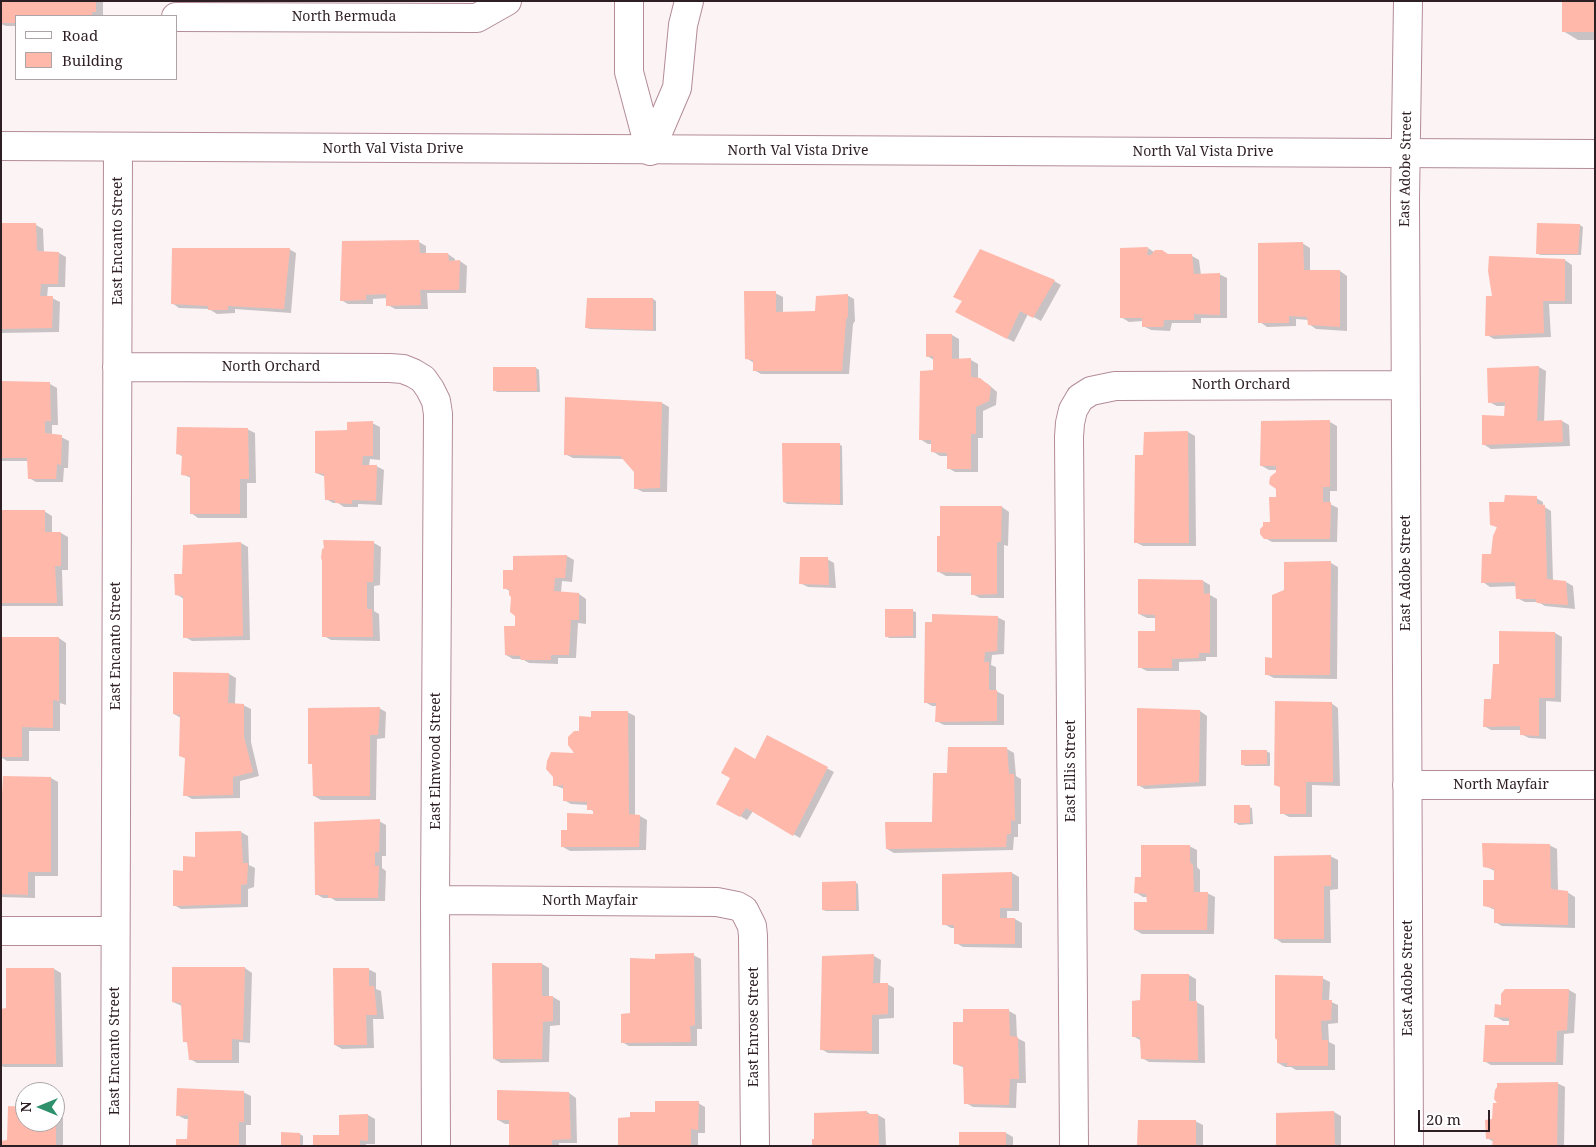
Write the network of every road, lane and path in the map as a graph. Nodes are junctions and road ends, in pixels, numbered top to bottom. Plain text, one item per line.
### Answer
1 (161, 1) edge
2 (507, 1) edge
3 (629, 1) edge
4 (689, 1) edge
5 (1408, 1) edge
6 (174, 15) edge
7 (178, 17) edge
8 (1, 146) edge
9 (118, 147) junction
10 (650, 151) junction
11 (1406, 153) junction
12 (1595, 154) edge
13 (117, 367) junction
14 (423, 380) joint
15 (1406, 384) junction
16 (1080, 398) joint
17 (1408, 785) junction
18 (1595, 786) edge
19 (435, 900) junction
20 (744, 910) joint
21 (1, 931) edge
22 (115, 931) junction
23 (115, 1146) edge
24 (436, 1146) edge
25 (755, 1146) edge
26 (1074, 1146) edge
27 (1409, 1146) edge

1 - 6 street, North Bermuda
2 - 7 street, North Bermuda
3 - 10 street
4 - 10 street
5 - 11 street, East Adobe Street
8 - 9 street, North Val Vista Drive
9 - 10 street, North Val Vista Drive
9 - 13 street, East Encanto Street
10 - 11 street, North Val Vista Drive
11 - 12 street, North Val Vista Drive
11 - 15 street, East Adobe Street
13 - 14 street, North Orchard
13 - 22 street, East Encanto Street
14 - 19 street, East Elmwood Street
15 - 16 street, North Orchard
15 - 17 street, East Adobe Street
16 - 26 street, East Ellis Street
17 - 18 street, North Mayfair
17 - 27 street, East Adobe Street
19 - 20 street, North Mayfair
19 - 24 street, East Elmwood Street
20 - 25 street, East Enrose Street
21 - 22 street
22 - 23 street, East Encanto Street

